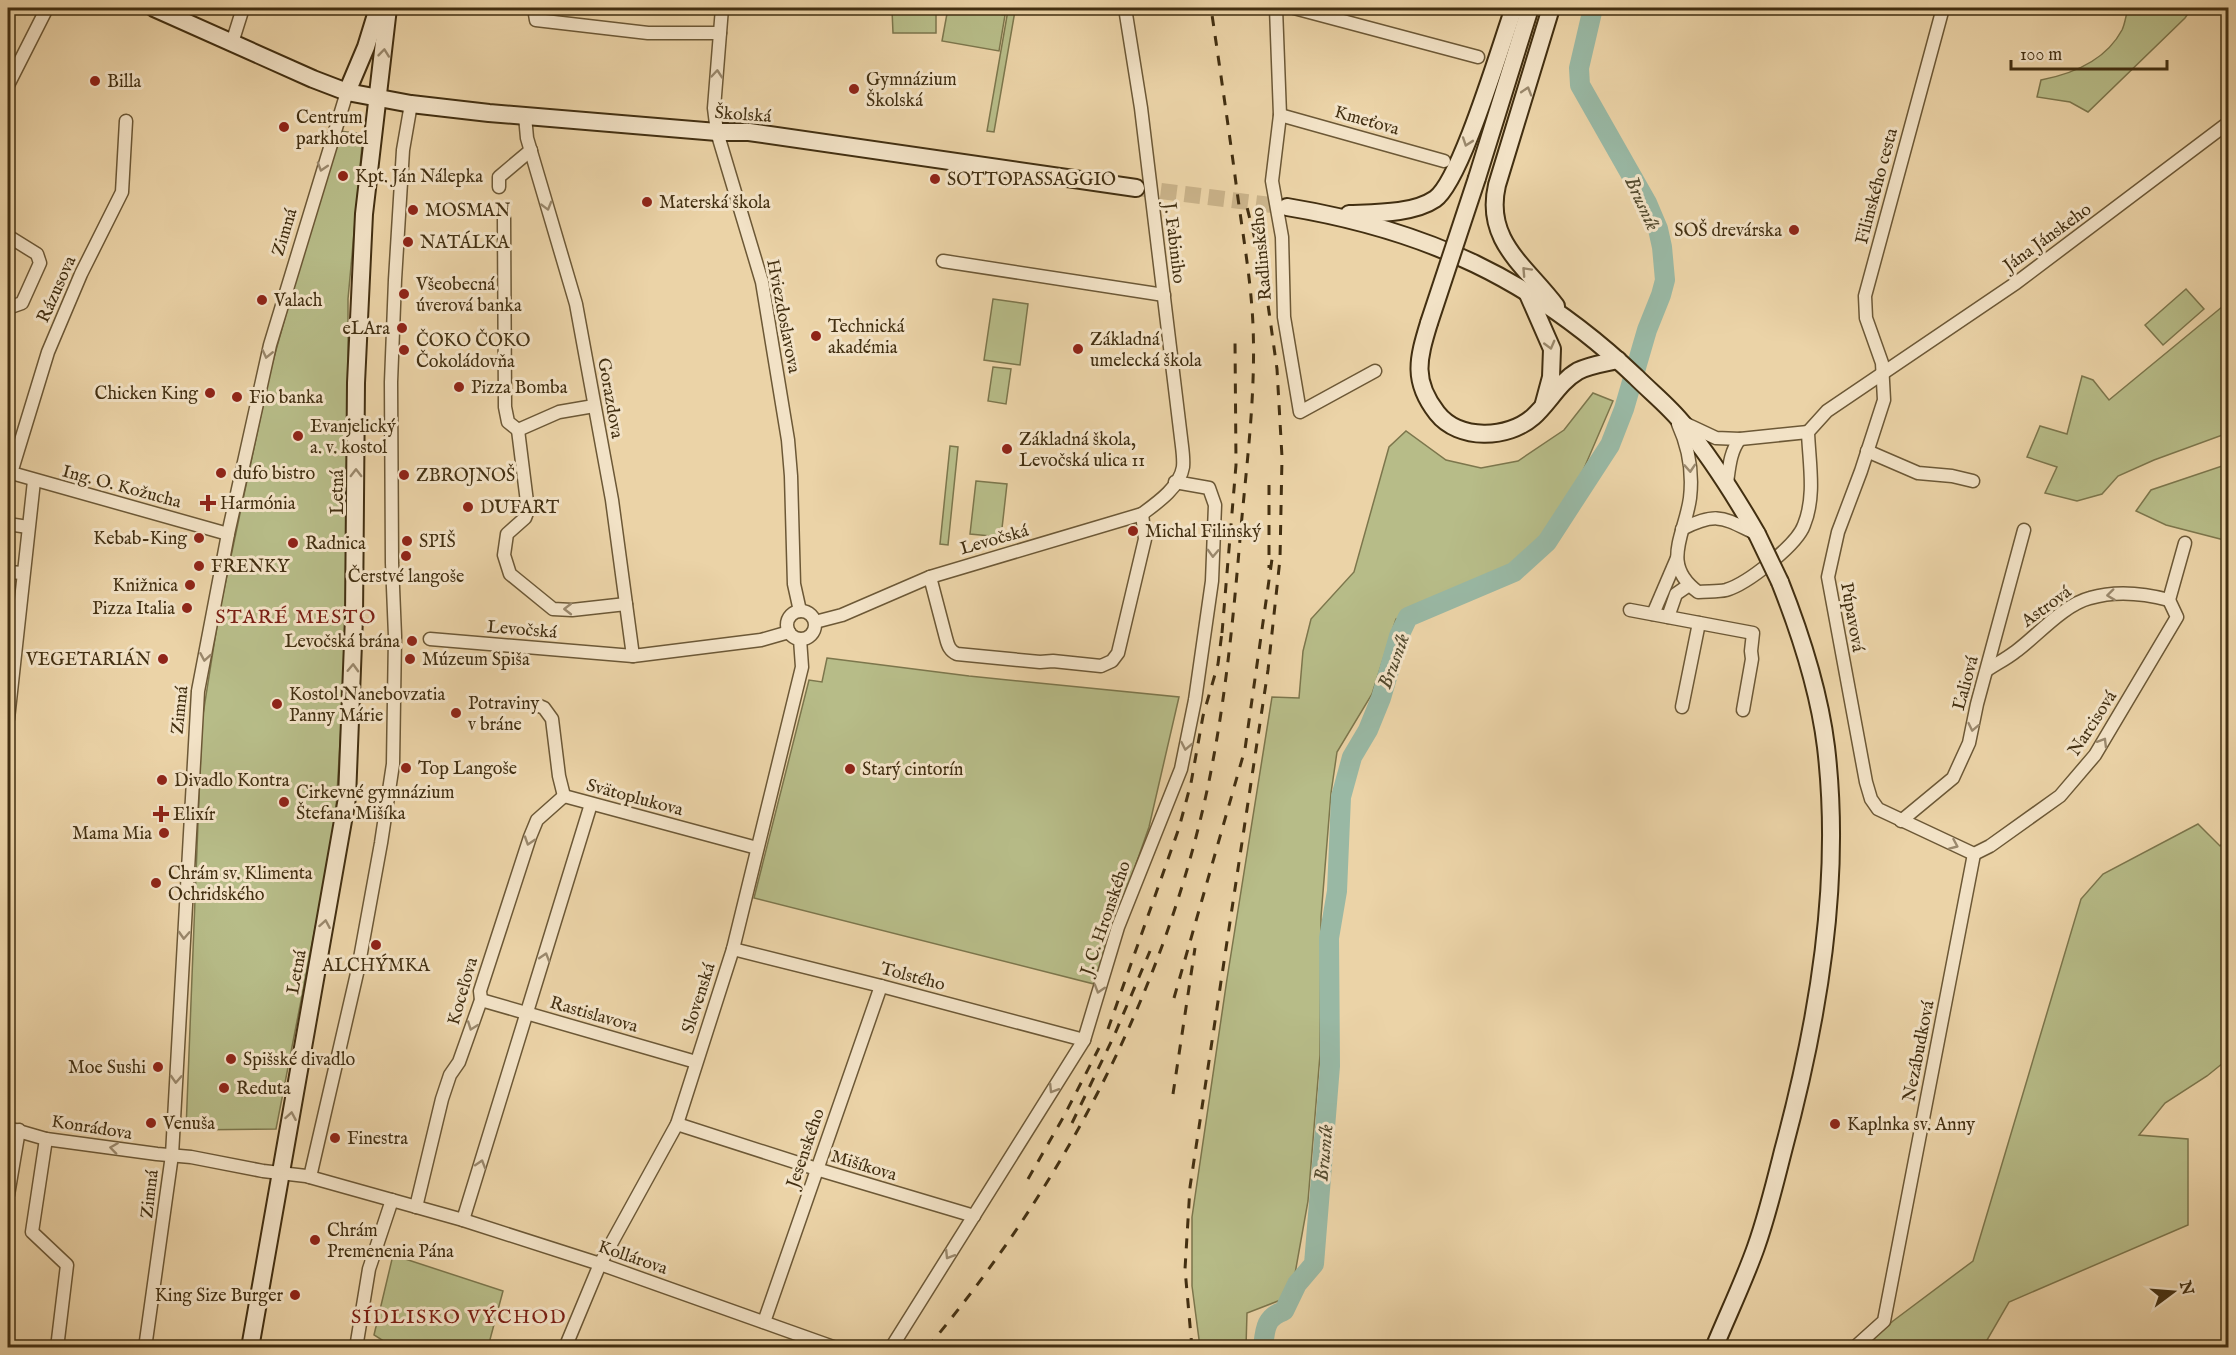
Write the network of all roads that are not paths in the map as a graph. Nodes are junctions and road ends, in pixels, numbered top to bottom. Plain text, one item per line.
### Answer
1 (46, 8) edge
2 (154, 8) edge
3 (243, 8) edge
4 (378, 8) edge
5 (388, 8) edge
6 (534, 8) edge
7 (722, 8) edge
8 (1125, 8) edge
9 (1276, 8) edge
10 (1294, 8) edge
11 (1514, 8) edge
12 (1530, 8) edge
13 (1551, 8) edge
14 (1943, 8) edge
15 (720, 33) junction
16 (232, 43) junction
17 (1478, 57) dead end
18 (8, 85) edge
19 (347, 92) junction
20 (378, 98) junction
21 (411, 104) junction
22 (1280, 115) junction
23 (525, 116) junction
24 (126, 121) dead end
25 (2229, 123) edge
26 (717, 132) junction
27 (531, 150) junction
28 (1444, 161) dead end
29 (499, 187) dead end
30 (1136, 188) tunnel mouth
31 (1287, 207) tunnel mouth
32 (1330, 214) junction
33 (504, 218) dead end
34 (8, 236) edge
35 (943, 261) dead end
36 (1527, 292) junction
37 (1164, 295) junction
38 (8, 308) edge
39 (1564, 316) junction
40 (1619, 361) junction
41 (1375, 371) dead end
42 (1882, 373) junction
43 (1544, 404) junction
44 (594, 406) junction
45 (1678, 418) junction
46 (518, 430) junction
47 (1808, 432) junction
48 (1740, 439) junction
49 (1867, 451) junction
50 (9, 472) edge
51 (34, 481) junction
52 (1973, 481) dead end
53 (1175, 482) junction
54 (1727, 483) junction
55 (1142, 514) junction
56 (8, 524) edge
57 (28, 527) junction
58 (1682, 530) junction
59 (2024, 530) dead end
60 (228, 534) junction
61 (1757, 534) junction
62 (2185, 543) dead end
63 (1677, 558) junction
64 (8, 572) edge
65 (23, 573) junction
66 (930, 577) junction
67 (1689, 585) junction
68 (2169, 600) junction
69 (626, 604) junction
70 (1630, 610) dead end
71 (800, 611) junction
72 (1653, 614) junction
73 (1668, 617) junction
74 (814, 622) junction
75 (1699, 623) junction
76 (789, 632) junction
77 (430, 639) dead end
78 (800, 639) junction
79 (633, 656) junction
80 (1987, 670) junction
81 (537, 705) dead end
82 (1682, 707) dead end
83 (1743, 710) dead end
84 (8, 719) edge
85 (564, 796) junction
86 (591, 804) junction
87 (1901, 821) junction
88 (757, 848) junction
89 (1974, 854) junction
90 (733, 949) junction
91 (881, 986) junction
92 (481, 1000) junction
93 (528, 1013) junction
94 (1084, 1040) junction
95 (696, 1062) junction
96 (676, 1124) junction
97 (13, 1129) edge
98 (46, 1139) junction
99 (172, 1155) junction
100 (817, 1169) junction
101 (281, 1174) junction
102 (310, 1177) junction
103 (9, 1190) edge
104 (392, 1200) junction
105 (416, 1207) junction
106 (974, 1216) junction
107 (463, 1220) junction
108 (600, 1264) junction
109 (764, 1322) junction
110 (57, 1347) edge
111 (145, 1347) edge
112 (250, 1347) edge
113 (356, 1347) edge
114 (565, 1347) edge
115 (836, 1347) edge
116 (891, 1347) edge
117 (1714, 1347) edge
118 (1854, 1347) edge

1 - 18 street
2 - 16 main road, Školská
3 - 16 street
4 - 19 main road
20 -> 5 main road, Letná
6 - 15 street
7 - 15 street, Hviezdoslavova
8 - 37 street, J. Fabiniho
9 - 22 street, Radlinského
10 - 17 street
11 -> 32 main road
12 - 43 main road, bridge
39 -> 13 main road
14 - 42 street, Filinského cesta
26 -> 15 street, Hviezdoslavova
16 - 19 main road, Školská
19 - 20 main road, Školská
19 -> 60 street, Zimná
20 - 21 main road, Školská
101 -> 20 main road, Letná
21 - 23 main road, Školská
21 - 102 street
22 - 28 street, Kmeťova
22 - 41 street, Radlinského
23 - 26 main road, Školská
23 - 27 street, Gorazdova
24 - 50 street, Rázusova
25 - 42 street, Jána Jánskeho
26 - 30 main road, Školská
26 - 71 street, Hviezdoslavova
27 - 29 street
27 -> 44 street, Gorazdova
31 - 32 main road
32 - 36 main road
33 - 46 street
34 - 38 street, Rázusova
35 - 37 street
36 - 39 main road
36 -> 43 main road
37 - 53 street, J. Fabiniho
39 - 40 main road
40 - 43 main road
40 - 45 main road
42 - 47 street, Jána Jánskeho
42 - 49 street, Púpavová
44 - 46 street
44 - 69 street, Gorazdova
45 - 48 street
45 - 54 main road
45 -> 58 street
69 -> 46 street
47 - 48 street
47 - 67 street
48 - 54 street
49 - 52 street
49 - 87 street, Púpavová
50 - 51 street, Ing. O. Kožucha
51 - 57 street
51 - 60 street, Ing. O. Kožucha
53 - 55 street, Levočská
53 -> 94 street, J. C. Hronského
54 - 61 main road
55 - 66 street, Levočská
55 - 66 street
56 - 57 street
57 - 65 street
58 - 61 street
58 - 63 street
59 - 80 street, Ľaliová
60 -> 99 street, Zimná
61 - 117 main road, bridge
62 - 68 street
63 - 67 street
63 - 72 street
64 - 65 street
65 - 84 street
66 - 74 street, Levočská
67 - 73 street
68 -> 80 street, Astrová
89 -> 68 street, Narcisová
69 - 79 street, Gorazdova
70 - 72 street
71 - 74 street
71 - 76 street
72 - 73 street
73 - 75 street
74 - 78 street
75 - 82 street
75 - 83 street
76 - 78 street
76 - 79 street, Levočská
77 - 79 street, Levočská
78 - 88 street, Slovenská
80 -> 87 street, Ľaliová
81 - 85 street, Svätoplukova
85 - 86 street, Svätoplukova
85 -> 92 street, Koceľova
86 - 88 street, Svätoplukova
93 -> 86 street
87 -> 89 street
88 - 90 street, Slovenská
89 - 118 street, Nezábudková
90 - 91 street, Tolstého
90 - 95 street, Slovenská
91 - 94 street, Tolstého
91 - 100 street, Jesenského
92 - 93 street, Rastislavova
92 -> 105 street, Koceľova
93 - 95 street, Rastislavova
107 -> 93 street
94 -> 106 street, J. C. Hronského
95 - 96 street, Slovenská
96 - 100 street, Mišíkova
96 - 108 street, Slovenská
97 - 98 street, Konrádova
97 - 103 street
99 -> 98 street, Konrádova
98 - 110 street
99 - 101 street, Konrádova
99 - 111 street, Zimná
100 - 106 street, Mišíkova
100 - 109 street, Jesenského
101 - 102 street, Kollárova
101 - 112 main road, Letná
102 - 104 street, Kollárova
104 - 105 street, Kollárova
104 - 113 street
105 - 107 street, Kollárova
106 -> 116 street, J. C. Hronského
107 - 108 street, Kollárova
108 - 109 street, Kollárova
108 - 114 street, Slovenská
109 - 115 street, Kollárova

